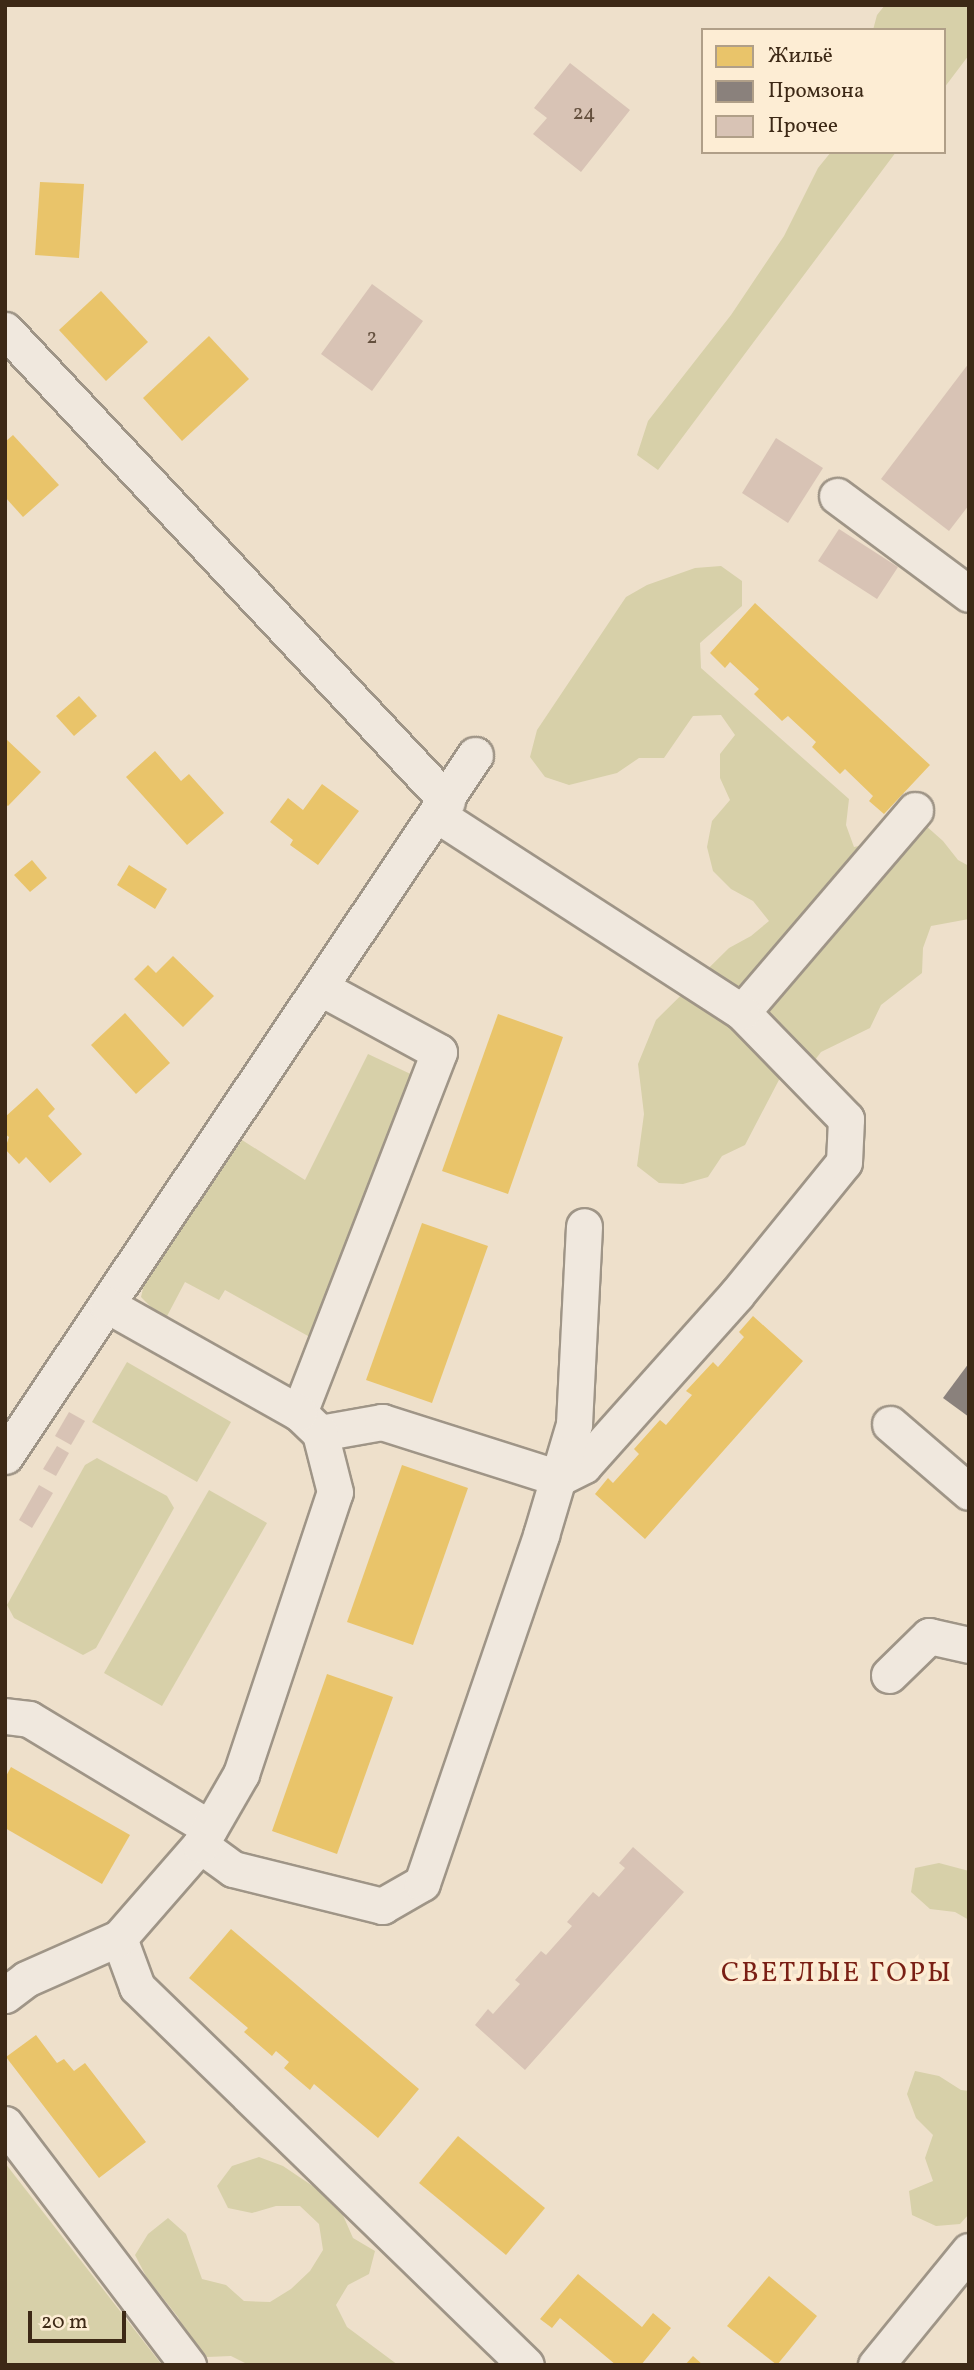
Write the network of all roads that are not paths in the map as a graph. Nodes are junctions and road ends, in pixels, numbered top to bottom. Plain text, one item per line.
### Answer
1 (8, 338) edge
2 (837, 496) dead end
3 (969, 594) edge
4 (475, 755) dead end
5 (442, 808) junction
6 (915, 810) dead end
7 (321, 988) junction
8 (742, 1012) junction
9 (584, 1226) dead end
10 (107, 1305) junction
11 (310, 1423) junction
12 (890, 1424) dead end
13 (5, 1456) edge
14 (559, 1478) junction
15 (969, 1492) edge
16 (969, 1646) edge
17 (889, 1675) dead end
18 (5, 1717) edge
19 (205, 1836) junction
20 (119, 1938) junction
21 (5, 1995) edge
22 (5, 2124) edge
23 (969, 2251) edge
24 (188, 2365) edge
25 (526, 2365) edge
26 (876, 2365) edge

1 - 5 street
2 - 3 street
4 - 5 street
5 - 7 street
5 - 8 street
6 - 8 street
7 - 10 street
7 - 11 street
8 - 14 street
9 - 14 street
10 - 11 street
10 - 13 street
11 - 14 street
11 - 19 street
12 - 15 street
14 - 19 street
16 - 17 street
18 - 19 street
19 - 20 street
20 - 21 street
20 - 25 street
22 - 24 street
23 - 26 street

